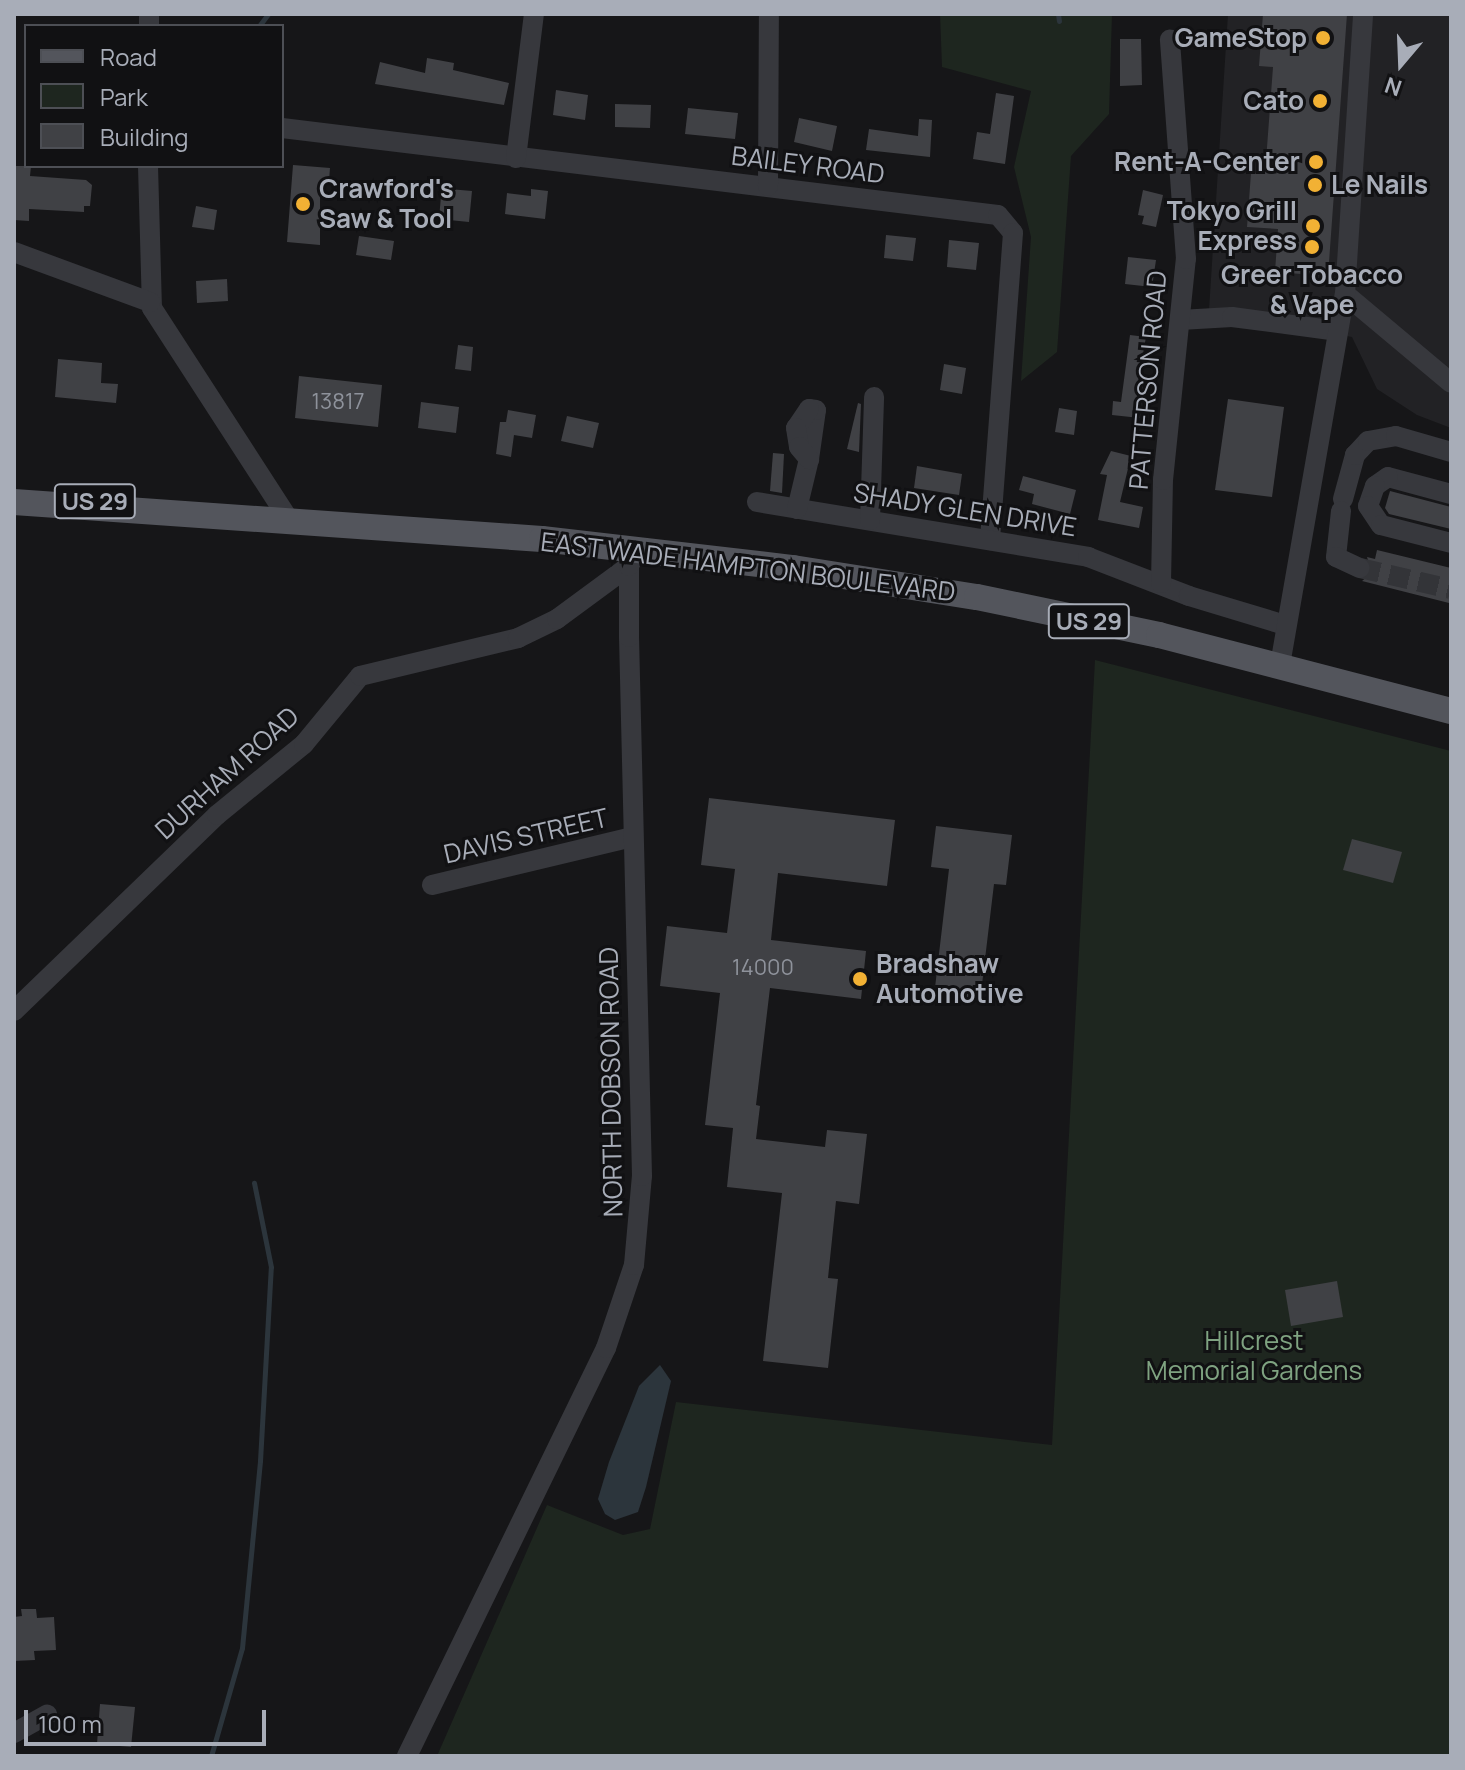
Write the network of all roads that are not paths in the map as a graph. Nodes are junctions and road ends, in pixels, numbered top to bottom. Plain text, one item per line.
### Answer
1 (534, 14) edge
2 (769, 14) edge
3 (1363, 14) edge
4 (1170, 40) dead end
5 (284, 128) edge
6 (516, 158) junction
7 (148, 168) edge
8 (768, 186) junction
9 (14, 252) edge
10 (1345, 294) junction
11 (150, 302) junction
12 (1180, 320) junction
13 (1338, 331) junction
14 (1451, 383) edge
15 (874, 397) dead end
16 (1451, 452) edge
17 (809, 459) dead end
18 (14, 491) edge
19 (1451, 494) edge
20 (14, 502) edge
21 (757, 502) dead end
22 (797, 509) junction
23 (176, 511) junction
24 (289, 520) junction
25 (870, 520) junction
26 (1301, 538) junction
27 (990, 540) junction
28 (1451, 543) edge
29 (1335, 545) junction
30 (632, 559) junction
31 (1360, 568) tunnel mouth
32 (1161, 583) junction
33 (1285, 625) junction
34 (1280, 665) junction
35 (1451, 711) edge
36 (632, 837) junction
37 (432, 885) dead end
38 (14, 1011) edge
39 (47, 1715) dead end
40 (14, 1733) edge
41 (407, 1756) edge

1 - 6 street
2 - 8 street
3 - 10 street
4 - 12 street, PATTERSON ROAD
5 - 6 street, BAILEY ROAD
6 - 8 street, BAILEY ROAD
7 - 11 street
8 - 27 street, BAILEY ROAD
9 - 11 street
10 - 13 street
10 - 14 street
11 - 24 street
12 - 13 street
12 - 32 street, PATTERSON ROAD
13 - 26 street
15 - 25 street
16 - 29 street
17 - 22 street
18 - 23 main road, EAST WADE HAMPTON BOULEVARD / US 29
19 - 28 street
20 - 23 main road, EAST WADE HAMPTON BOULEVARD / US 29
21 - 22 street, SHADY GLEN DRIVE
22 - 25 street, SHADY GLEN DRIVE
23 - 24 main road, EAST WADE HAMPTON BOULEVARD / US 29
24 - 30 main road, EAST WADE HAMPTON BOULEVARD / US 29
25 - 27 street, SHADY GLEN DRIVE
26 - 29 street
26 - 33 street
27 - 32 street, SHADY GLEN DRIVE
29 - 31 street
30 - 34 main road, EAST WADE HAMPTON BOULEVARD / US 29
30 - 36 street, NORTH DOBSON ROAD
30 - 38 street, DURHAM ROAD
32 - 33 street, SHADY GLEN DRIVE
33 - 34 street
34 - 35 main road, EAST WADE HAMPTON BOULEVARD / US 29
36 - 37 street, DAVIS STREET
36 - 41 street, NORTH DOBSON ROAD
39 - 40 street

